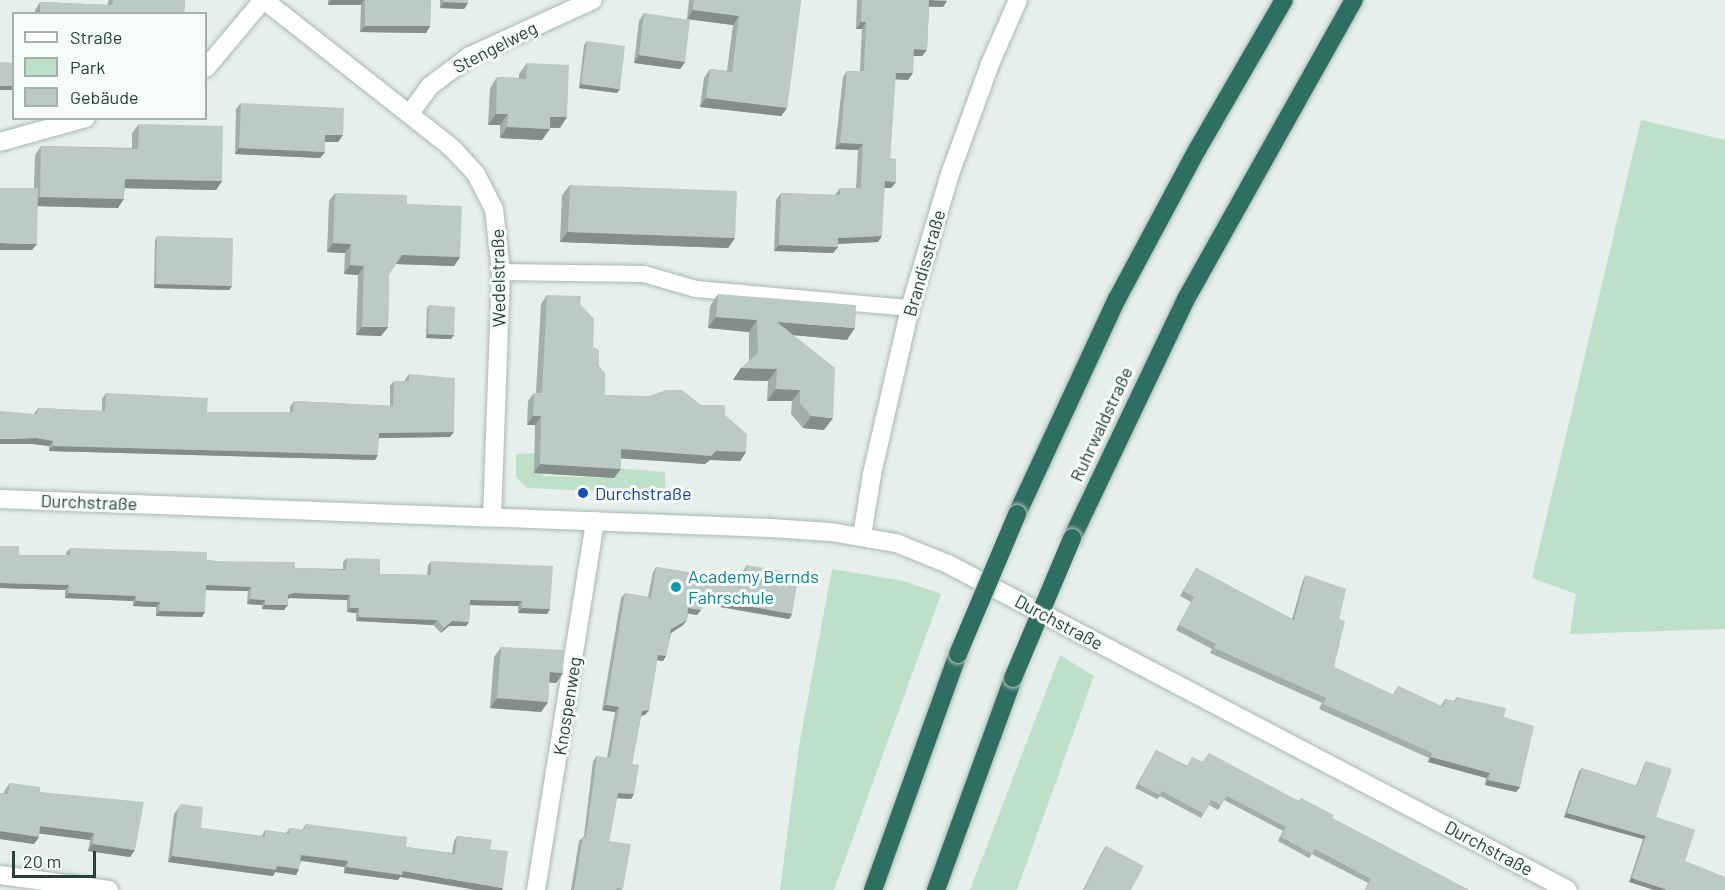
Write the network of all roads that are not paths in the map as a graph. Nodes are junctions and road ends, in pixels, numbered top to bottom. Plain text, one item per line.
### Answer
1 (264, 0) edge
2 (592, 0) edge
3 (1018, 0) edge
4 (1284, 0) edge
5 (1354, 0) edge
6 (207, 67) edge
7 (411, 112) junction
8 (79, 120) edge
9 (0, 142) edge
10 (501, 272) junction
11 (910, 308) junction
12 (0, 499) edge
13 (492, 517) junction
14 (595, 521) junction
15 (862, 536) junction
16 (0, 875) edge
17 (109, 890) edge
18 (536, 890) edge
19 (873, 890) edge
20 (936, 890) edge
21 (1568, 890) edge

1 - 6 street
1 - 7 street, Wedelstraße
2 - 7 street, Stengelweg
3 - 11 street, Brandisstraße
4 - 19 highway, bridge
5 - 20 highway, Ruhrwaldstraße, bridge
7 - 10 street, Wedelstraße
8 - 9 street
10 - 11 lane
10 - 13 street, Wedelstraße
11 - 15 street, Brandisstraße
12 - 13 street, Durchstraße
13 - 14 street, Durchstraße
14 - 15 street, Durchstraße
14 - 18 street, Knospenweg
15 - 21 street, Durchstraße
16 - 17 street

